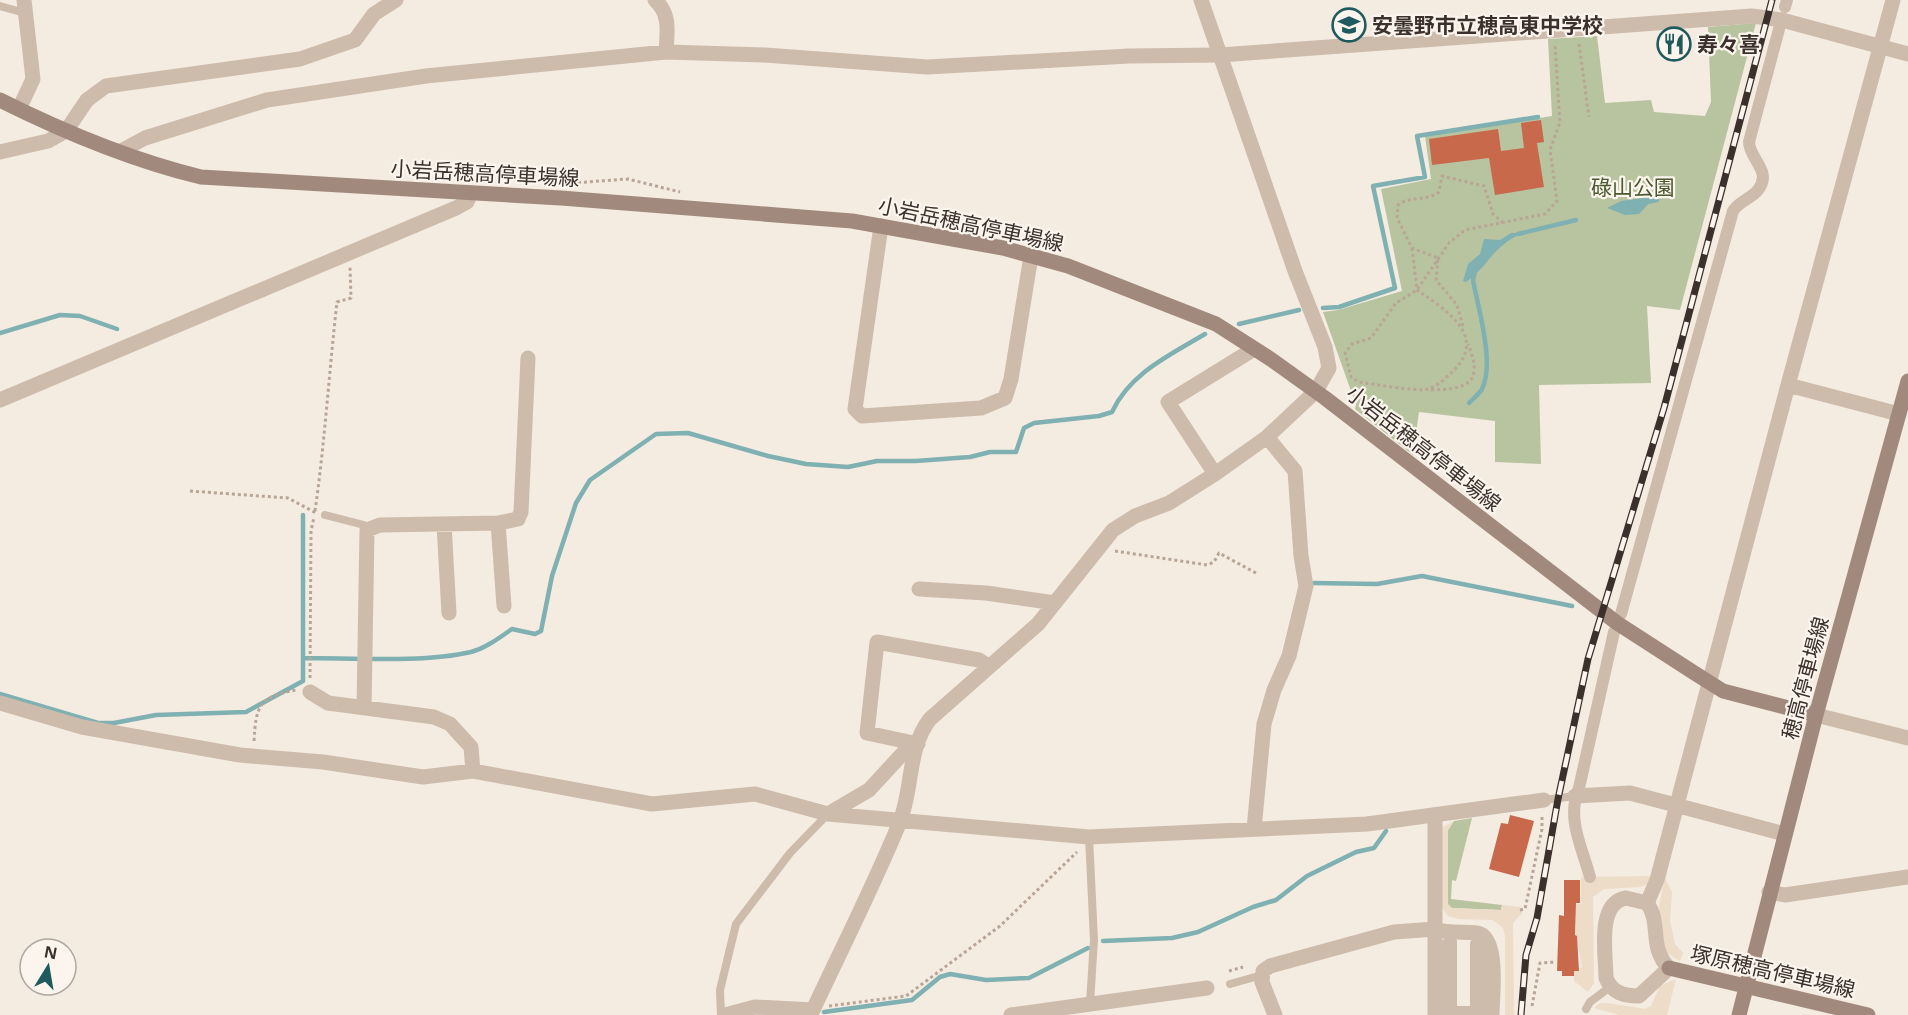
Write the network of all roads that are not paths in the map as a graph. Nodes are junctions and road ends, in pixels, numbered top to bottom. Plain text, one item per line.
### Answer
1 (396, 0) edge
2 (655, 0) edge
3 (1201, 0) edge
4 (1893, 0) edge
5 (0, 6) edge
6 (24, 6) edge
7 (1779, 28) dead end
8 (1880, 46) junction
9 (666, 52) junction
10 (1908, 54) edge
11 (1220, 55) junction
12 (0, 100) edge
13 (19, 109) junction
14 (66, 132) junction
15 (121, 151) junction
16 (0, 152) edge
17 (471, 193) junction
18 (881, 226) junction
19 (1031, 256) junction
20 (1254, 349) junction
21 (528, 358) dead end
22 (1908, 381) edge
23 (1788, 385) junction
24 (1316, 391) junction
25 (0, 400) edge
26 (1903, 415) edge
27 (1267, 437) junction
28 (1215, 474) junction
29 (325, 515) road end
30 (498, 523) junction
31 (444, 524) junction
32 (367, 530) junction
33 (919, 589) dead end
34 (1055, 603) junction
35 (504, 606) dead end
36 (450, 613) dead end
37 (1621, 614) dead end
38 (1614, 632) dead end
39 (988, 666) junction
40 (1708, 682) junction
41 (310, 692) dead end
42 (0, 703) edge
43 (363, 708) junction
44 (1816, 715) junction
45 (1908, 738) edge
46 (918, 744) junction
47 (473, 771) junction
48 (1575, 796) junction
49 (1542, 801) joint
50 (1676, 807) junction
51 (828, 814) junction
52 (1435, 815) junction
53 (901, 821) junction
54 (1254, 829) junction
55 (1785, 834) junction
56 (1089, 838) junction
57 (1590, 877) dead end
58 (1908, 877) edge
59 (1769, 892) junction
60 (1647, 903) junction
61 (1435, 930) junction
62 (1669, 968) junction
63 (1262, 975) junction
64 (1230, 984) dead end
65 (1610, 987) junction
66 (1746, 987) junction
67 (1207, 988) dead end
68 (1090, 1003) junction
69 (1586, 1009) dead end
70 (813, 1013) edge
71 (723, 1015) edge
72 (1011, 1015) edge
73 (1275, 1015) edge
74 (1435, 1015) edge
75 (1443, 1015) edge
76 (1485, 1015) edge
77 (1492, 1015) edge
78 (1739, 1015) edge
79 (1868, 1015) edge

1 - 14 street
2 - 9 street
3 - 11 street
4 - 8 street
5 - 6 lane
6 - 13 street
7 - 37 street
8 - 10 street
8 - 11 street
8 - 23 street
9 - 11 street
9 - 15 street
11 - 24 street
12 - 13 main road, 小岩岳穂高停車場線
13 - 14 main road, 小岩岳穂高停車場線
14 - 15 main road, 小岩岳穂高停車場線
14 - 16 street
15 - 17 main road, 小岩岳穂高停車場線
17 - 18 main road, 小岩岳穂高停車場線
17 - 25 street
18 - 19 main road, 小岩岳穂高停車場線
18 - 19 street
19 - 20 main road, 小岩岳穂高停車場線
20 - 24 main road, 小岩岳穂高停車場線
20 - 28 street
21 - 30 street
22 - 26 main road, 穂高停車場線
23 - 26 street
23 - 40 street
24 - 27 street
24 - 40 main road, 小岩岳穂高停車場線
26 - 44 main road, 穂高停車場線
27 - 28 street
27 - 54 street
28 - 34 street
29 - 32 lane
30 - 31 street
30 - 35 street
31 - 32 street
31 - 36 street
32 - 43 street
33 - 34 street
34 - 39 street
38 - 48 street
39 - 46 street
39 - 46 street
40 - 44 main road, 小岩岳穂高停車場線
40 - 50 street
41 - 43 street
42 - 47 street
43 - 47 street
44 - 45 street
44 - 55 main road, 穂高停車場線
46 - 51 street
46 - 53 street
47 - 51 street
48 - 49 lane
48 - 50 street
48 - 57 street
49 - 52 street
50 - 55 street
50 - 60 street
51 - 53 street
51 - 71 lane
52 - 54 street
52 - 61 street
53 - 56 street
53 - 70 street
54 - 56 street
55 - 59 main road, 穂高停車場線
56 - 68 lane
58 - 59 street
59 - 66 main road, 穂高停車場線
60 - 62 street
60 - 65 street
61 - 63 street
61 - 74 street
61 - 77 street
62 - 65 street
62 - 66 main road, 塚原穂高停車場線
63 - 64 lane
63 - 73 street
65 - 69 lane
66 - 78 main road, 穂高停車場線
66 - 79 main road, 塚原穂高停車場線
67 - 68 street
68 - 72 street
70 - 71 street
75 - 76 street

